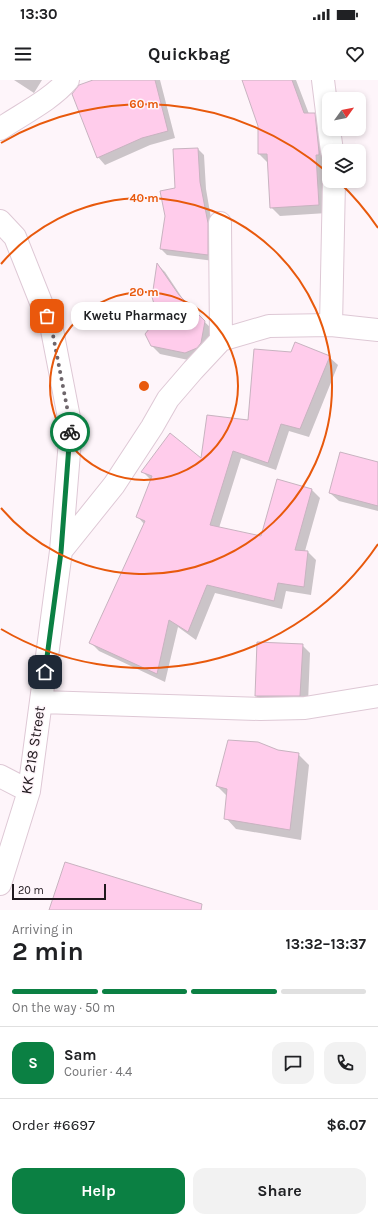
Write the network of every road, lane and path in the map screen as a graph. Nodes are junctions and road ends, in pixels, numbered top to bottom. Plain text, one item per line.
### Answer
1 (68, 80) edge
2 (323, 80) edge
3 (324, 92) edge
4 (0, 129) edge
5 (334, 188) edge
6 (0, 221) edge
7 (220, 224) dead end
8 (331, 325) junction
9 (378, 330) edge
10 (221, 340) junction
11 (61, 552) junction
12 (378, 696) edge
13 (41, 702) junction
14 (0, 776) edge
15 (29, 791) junction
16 (0, 884) edge

1 - 4 street
2 - 3 street
5 - 8 street
6 - 11 street, KK 218 Street
7 - 10 street
8 - 9 street
8 - 10 street
10 - 11 street
11 - 13 street, KK 218 Street
12 - 13 street
13 - 15 street, KK 218 Street
14 - 15 street
15 - 16 street, KK 218 Street

